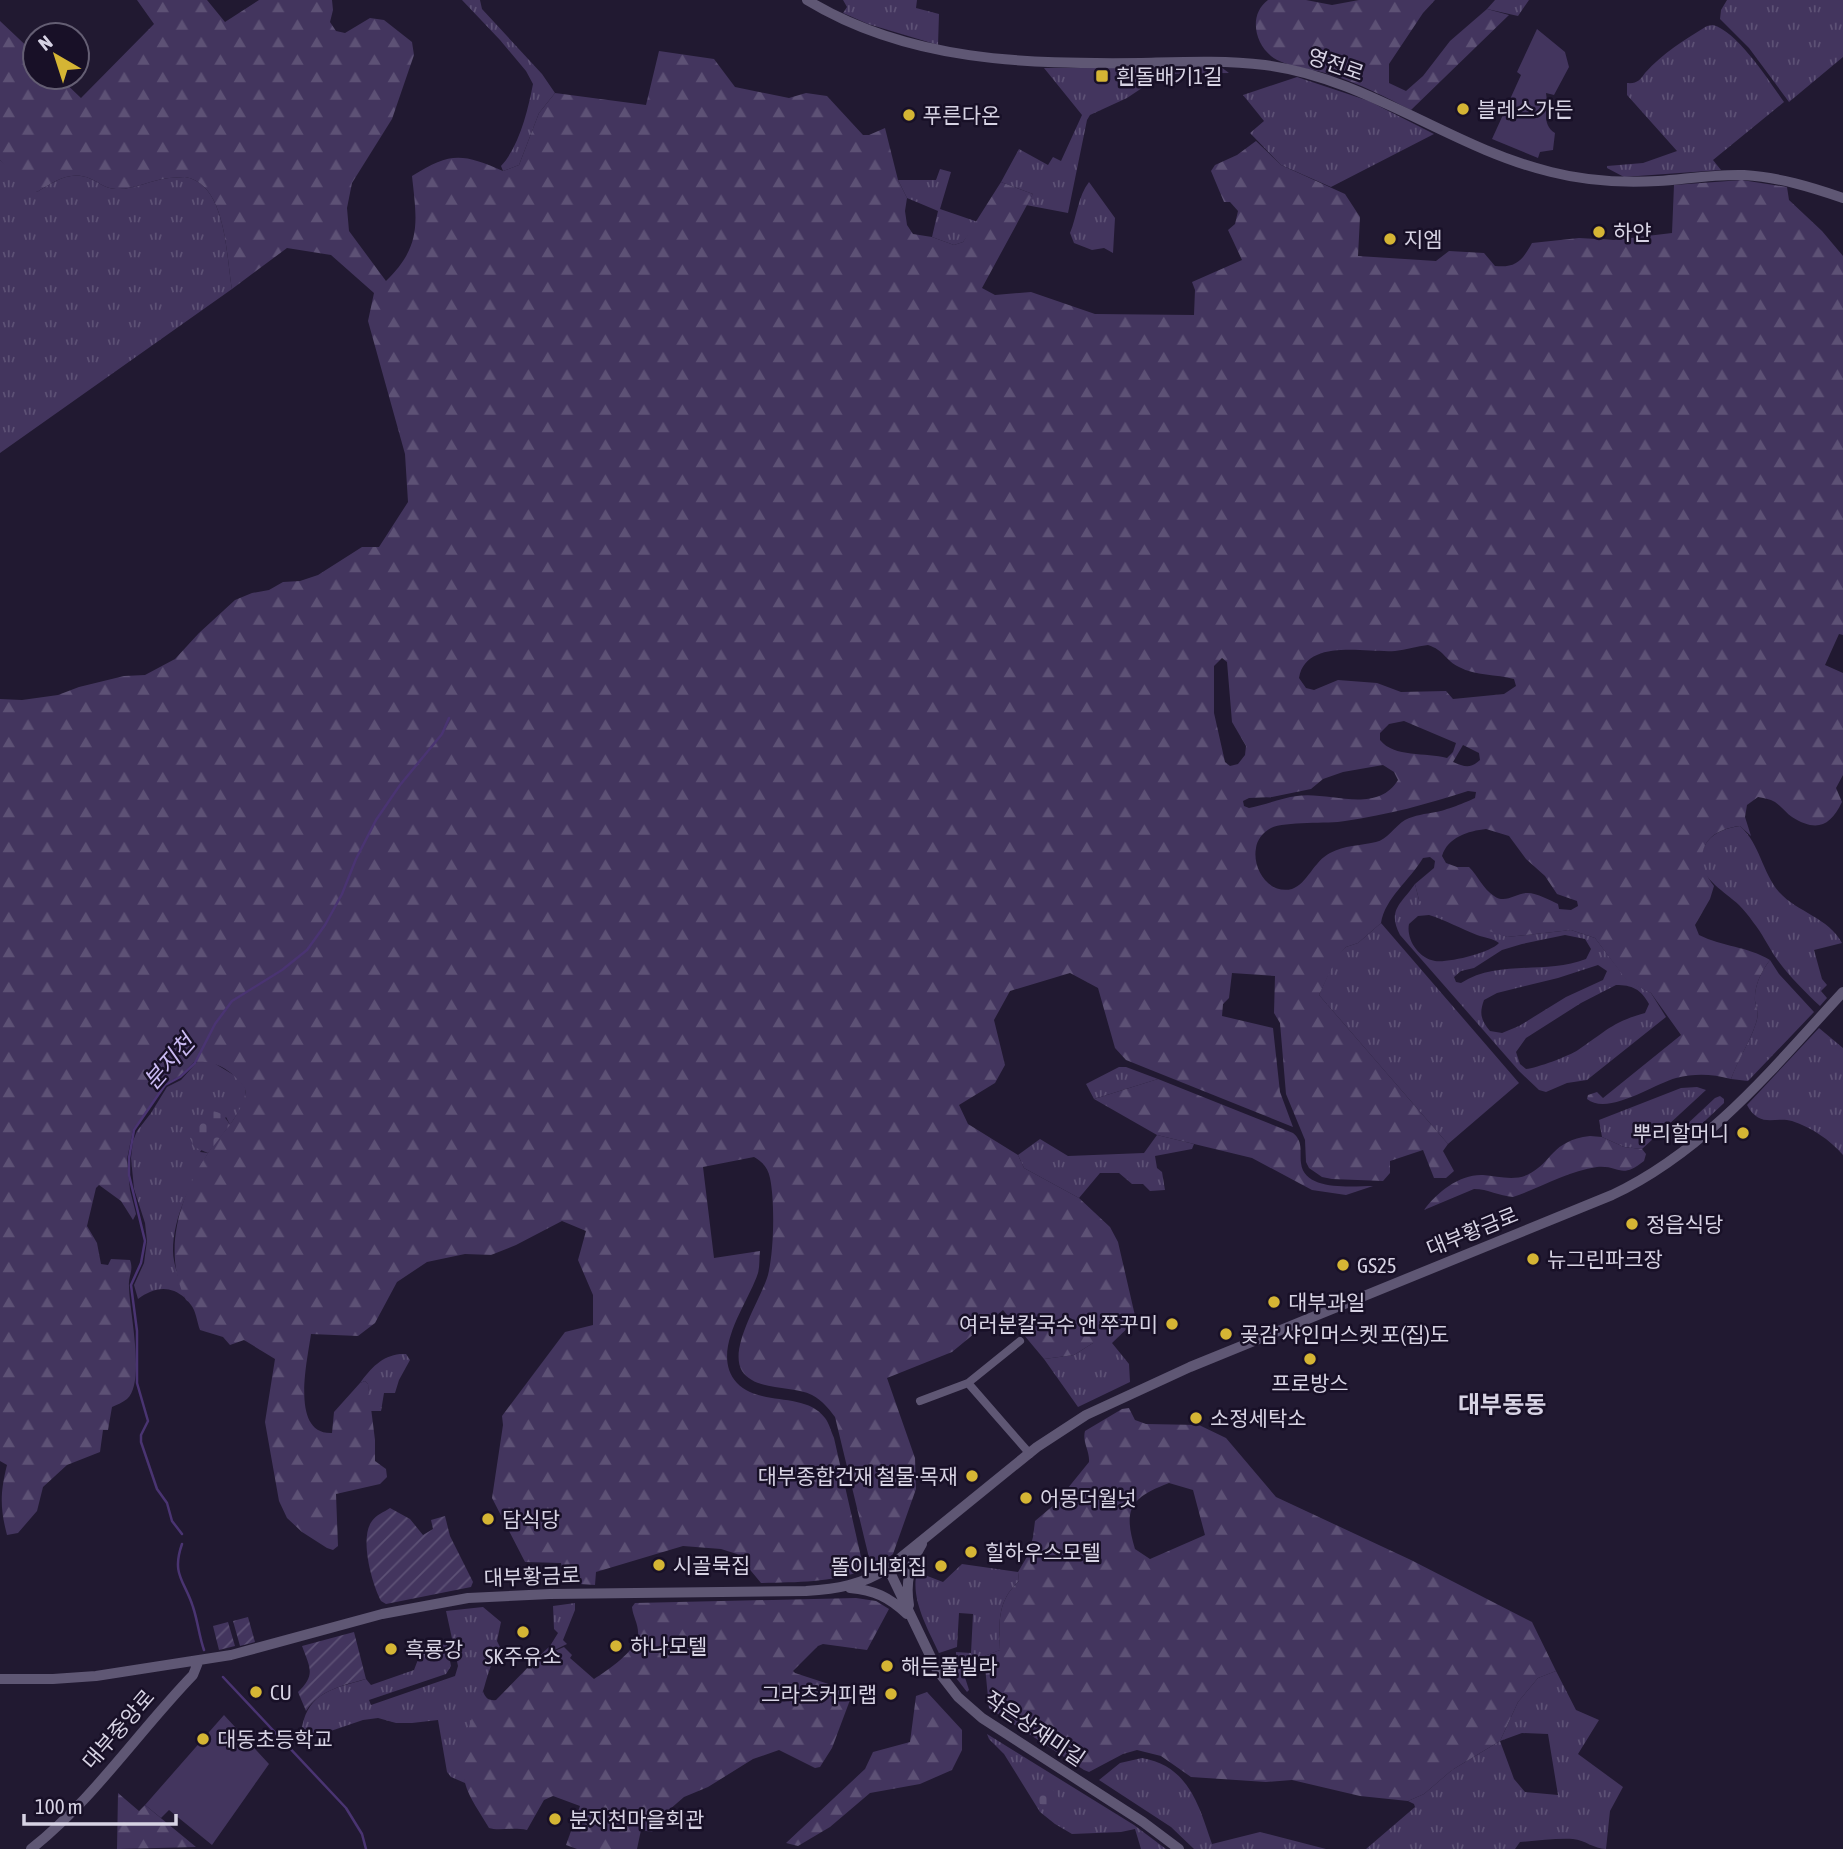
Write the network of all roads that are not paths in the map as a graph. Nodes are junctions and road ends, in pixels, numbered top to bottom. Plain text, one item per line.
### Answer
1 (807, 0) edge
2 (1843, 198) edge
3 (1843, 992) edge
4 (1020, 1341) dead end
5 (968, 1383) junction
6 (920, 1401) dead end
7 (1030, 1454) junction
8 (925, 1539) junction
9 (888, 1568) junction
10 (843, 1588) junction
11 (911, 1618) junction
12 (199, 1660) junction
13 (0, 1679) edge
14 (31, 1849) edge
15 (1179, 1849) edge

1 - 2 main road, 영전로
3 - 7 main road, 대부황금로
4 - 5 street
5 - 6 street
5 - 7 street
7 - 8 main road, 대부황금로
8 - 9 main road, 대부황금로
8 - 11 main road
9 - 10 main road, 대부황금로
9 - 11 main road, 작은상재미길
10 - 11 main road
10 - 12 main road, 대부황금로
11 - 15 main road, 작은상재미길
12 - 13 main road, 대부황금로
12 - 14 main road, 대부중앙로

